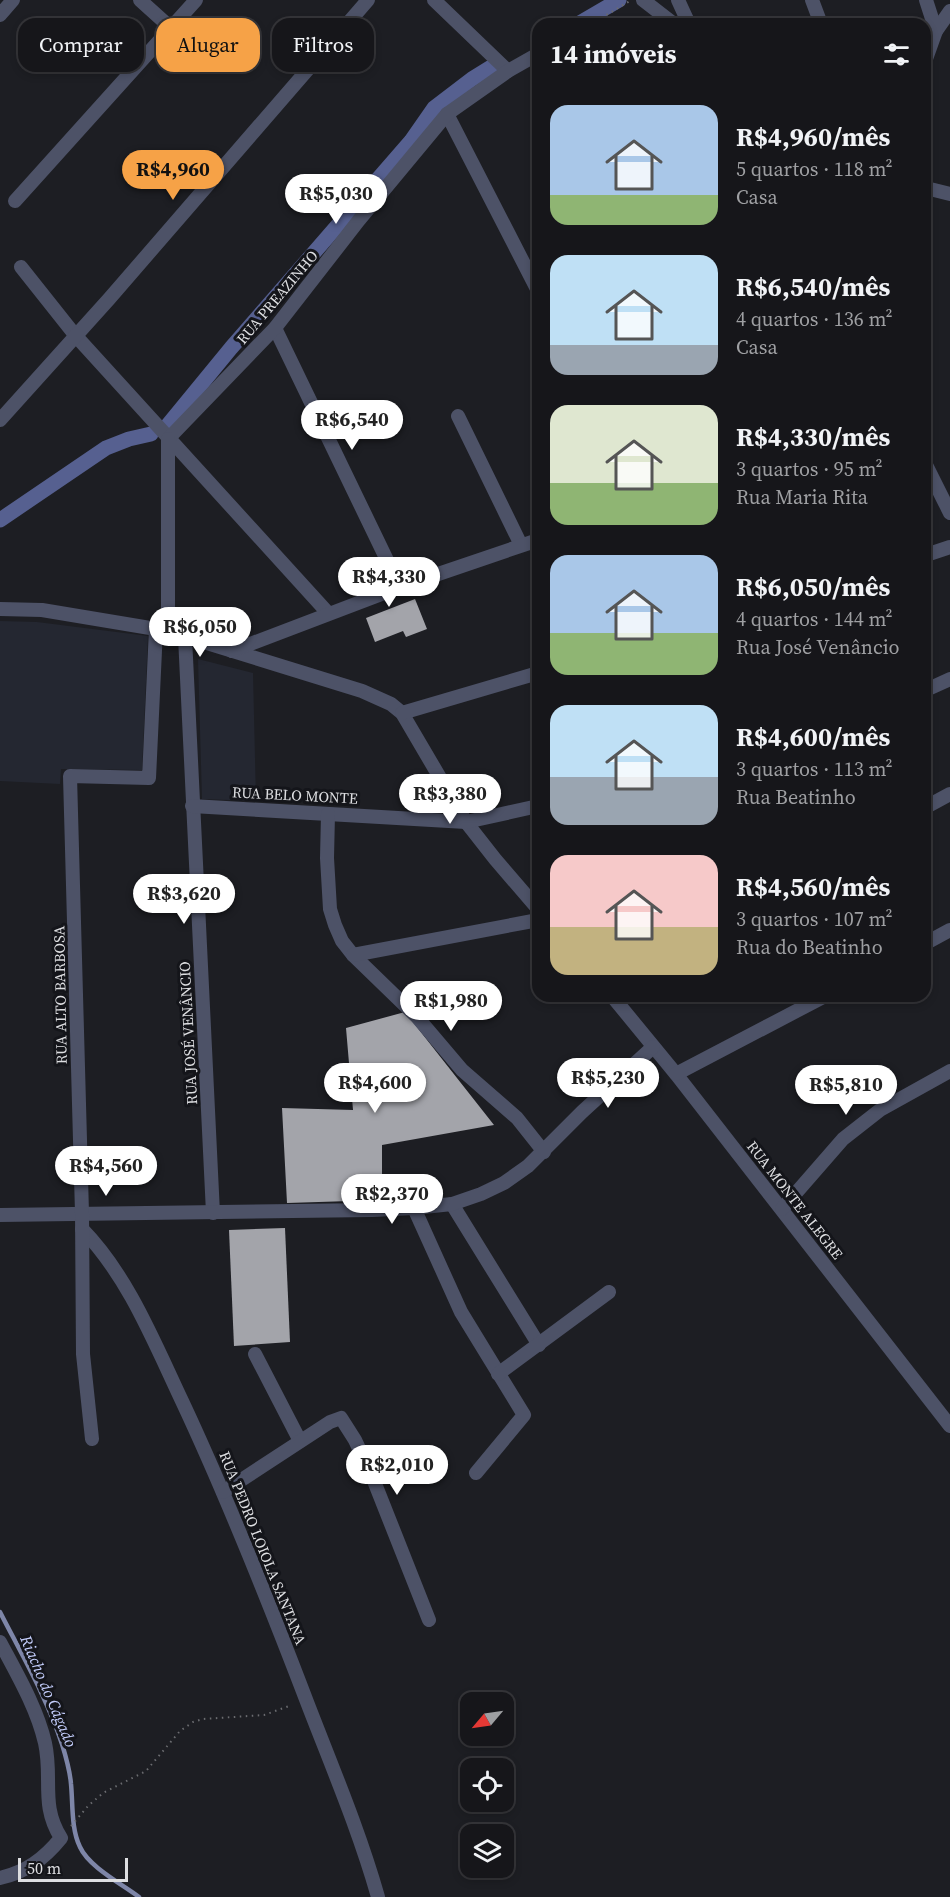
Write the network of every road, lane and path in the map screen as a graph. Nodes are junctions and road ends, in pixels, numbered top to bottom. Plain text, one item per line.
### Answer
1 (13, 0) edge
2 (140, 0) edge
3 (196, 0) edge
4 (368, 0) edge
5 (434, 0) edge
6 (632, 0) edge
7 (643, 0) edge
8 (678, 0) edge
9 (812, 0) edge
10 (926, 0) edge
11 (950, 11) edge
12 (0, 15) edge
13 (160, 18) edge
14 (180, 18) edge
15 (601, 18) edge
16 (666, 18) edge
17 (686, 18) edge
18 (819, 18) edge
19 (936, 31) junction
20 (156, 45) edge
21 (931, 45) edge
22 (532, 57) edge
23 (508, 71) junction
24 (447, 114) junction
25 (931, 189) edge
26 (947, 193) edge
27 (15, 201) dead end
28 (950, 206) edge
29 (21, 267) dead end
30 (532, 279) edge
31 (275, 328) junction
32 (75, 335) junction
33 (458, 416) dead end
34 (0, 420) edge
35 (168, 439) junction
36 (931, 475) edge
37 (950, 513) edge
38 (532, 542) edge
39 (521, 546) junction
40 (950, 547) edge
41 (931, 553) edge
42 (400, 587) junction
43 (0, 609) edge
44 (328, 613) junction
45 (162, 630) junction
46 (185, 637) junction
47 (232, 651) junction
48 (532, 675) edge
49 (950, 679) edge
50 (931, 688) edge
51 (402, 713) junction
52 (950, 794) edge
53 (931, 804) edge
54 (192, 806) junction
55 (532, 807) edge
56 (328, 814) junction
57 (466, 822) junction
58 (532, 902) edge
59 (532, 921) edge
60 (950, 930) edge
61 (931, 940) edge
62 (353, 955) junction
63 (617, 1002) edge
64 (814, 1002) edge
65 (653, 1047) junction
66 (950, 1071) edge
67 (676, 1074) junction
68 (544, 1152) junction
69 (452, 1204) junction
70 (414, 1208) junction
71 (782, 1209) junction
72 (82, 1213) junction
73 (213, 1213) junction
74 (0, 1215) edge
75 (82, 1229) junction
76 (609, 1292) dead end
77 (539, 1345) junction
78 (255, 1354) dead end
79 (498, 1374) junction
80 (950, 1426) edge
81 (92, 1439) dead end
82 (300, 1441) junction
83 (476, 1473) dead end
84 (224, 1492) junction
85 (429, 1620) dead end
86 (0, 1641) edge
87 (306, 1699) junction
88 (61, 1838) junction
89 (0, 1878) edge
90 (378, 1897) edge

1 - 12 street
2 - 13 street
3 - 14 street
4 - 32 street
5 - 23 street
6 - 15 path
7 - 16 street
8 - 17 street
9 - 18 street
10 - 19 street
11 - 19 street
19 - 21 street
20 - 27 street
22 - 23 street, RUA PREAZINHO
23 - 24 street, RUA PREAZINHO
24 - 30 street
24 - 31 street, RUA PREAZINHO
25 - 26 street
26 - 28 street
29 - 32 street
31 - 35 street, RUA PREAZINHO
31 - 42 street
32 - 34 street
32 - 35 street
33 - 39 street
35 - 44 street
35 - 45 street
36 - 37 street
38 - 39 street
39 - 42 street
40 - 41 street
42 - 44 street
43 - 45 street
44 - 47 street
45 - 46 street
45 - 72 street, RUA ALTO BARBOSA
46 - 47 street
46 - 54 street, RUA JOSÉ VENÂNCIO
47 - 51 street
48 - 51 street
49 - 50 street
51 - 57 street
52 - 53 street
54 - 56 street, RUA BELO MONTE
54 - 73 street, RUA JOSÉ VENÂNCIO
55 - 57 street, RUA BELO MONTE
56 - 57 street, RUA BELO MONTE
56 - 62 street
57 - 58 street
59 - 62 street
60 - 61 street
62 - 68 street
63 - 65 street, RUA MONTE ALEGRE
64 - 67 street
65 - 67 street, RUA MONTE ALEGRE
65 - 68 street
66 - 71 street
67 - 71 street, RUA MONTE ALEGRE
68 - 69 street
69 - 70 street
69 - 77 street
70 - 73 street
70 - 79 street
71 - 80 street, RUA MONTE ALEGRE
72 - 73 street
72 - 74 street
72 - 75 street, RUA ALTO BARBOSA
75 - 81 street, RUA ALTO BARBOSA
75 - 84 street, RUA PEDRO LOIOLA SANTANA
76 - 77 street
77 - 79 street
78 - 82 street
79 - 83 street
82 - 84 street
82 - 85 street
84 - 87 street, RUA PEDRO LOIOLA SANTANA
86 - 88 street
87 - 88 path
87 - 90 street, RUA PEDRO LOIOLA SANTANA
88 - 89 street

